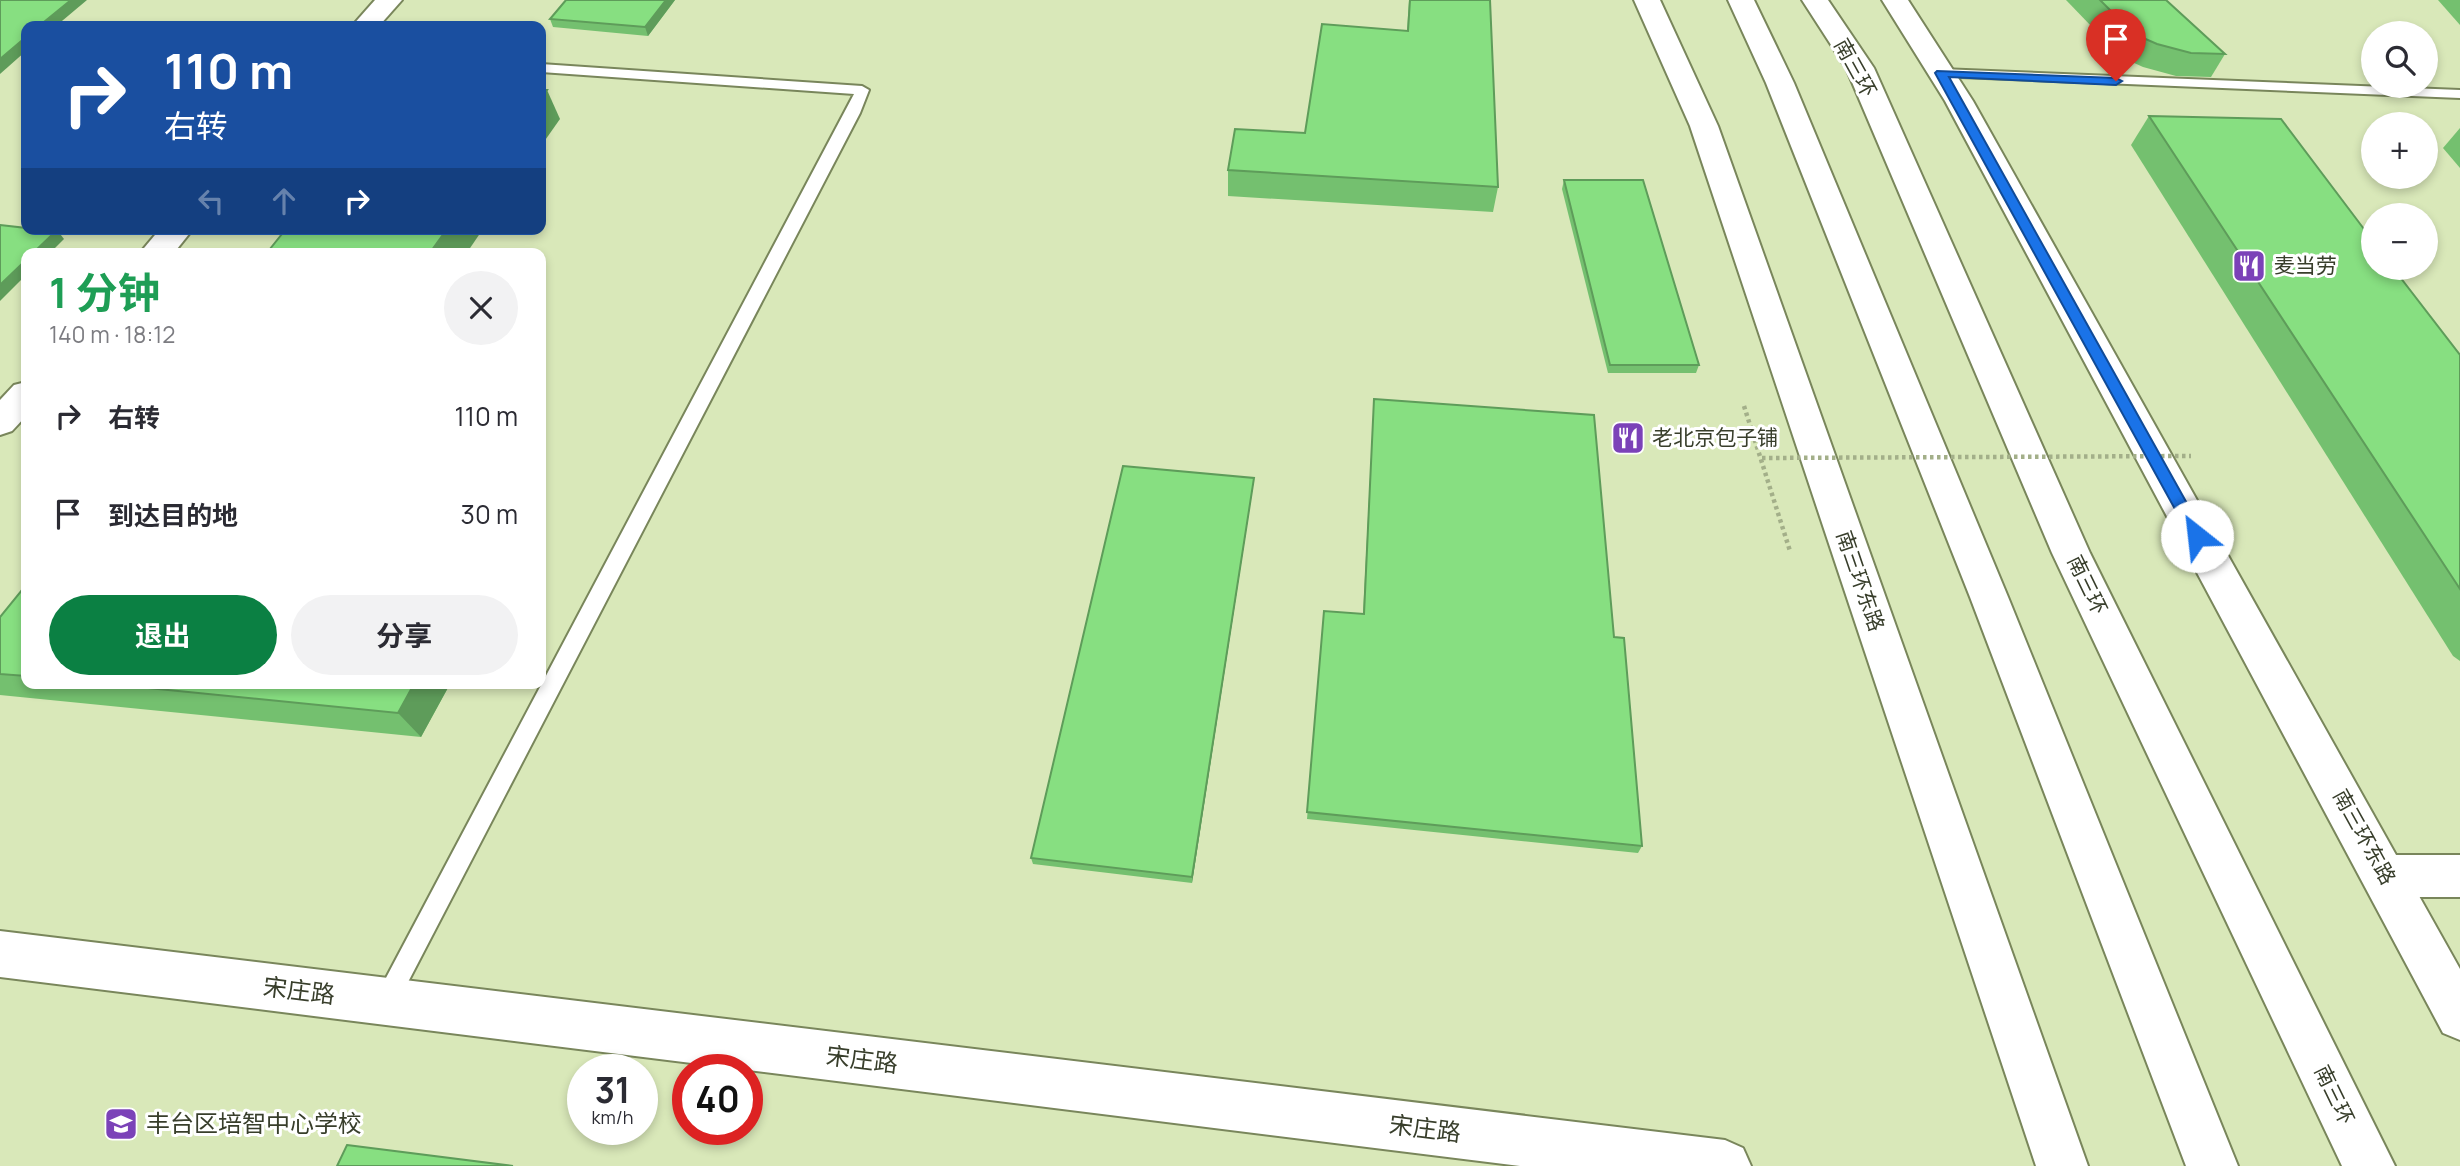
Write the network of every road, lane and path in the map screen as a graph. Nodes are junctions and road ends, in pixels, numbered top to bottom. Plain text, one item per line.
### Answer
1 (389, 0) edge
2 (1647, 0) edge
3 (1741, 0) edge
4 (1815, 0) edge
5 (1828, 0) edge
6 (1895, 0) edge
7 (370, 21) edge
8 (546, 68) edge
9 (1860, 68) junction
10 (1941, 73) junction
11 (2460, 94) edge
12 (172, 235) edge
13 (161, 248) edge
14 (21, 399) edge
15 (1744, 406) dead end
16 (0, 422) edge
17 (2191, 456) dead end
18 (1762, 458) junction
19 (1790, 551) dead end
20 (2385, 876) junction
21 (2460, 876) edge
22 (0, 954) edge
23 (386, 1002) junction
24 (2460, 1016) edge
25 (1724, 1166) edge
26 (2062, 1166) edge
27 (2212, 1166) edge
28 (2369, 1166) edge

1 - 7 main road
2 - 26 main road, 南三环东路
3 - 27 main road
4 - 9 main road, 南三环
5 - 9 main road
6 - 10 main road, 南三环东路
8 - 23 lane
9 - 28 main road, 南三环
10 - 11 lane
10 - 20 main road, 南三环东路
12 - 13 main road
14 - 16 main road
15 - 18 path
17 - 18 path, bridge
18 - 19 path
20 - 21 main road
20 - 24 main road, 南三环东路
22 - 23 main road, 宋庄路
23 - 25 main road, 宋庄路

